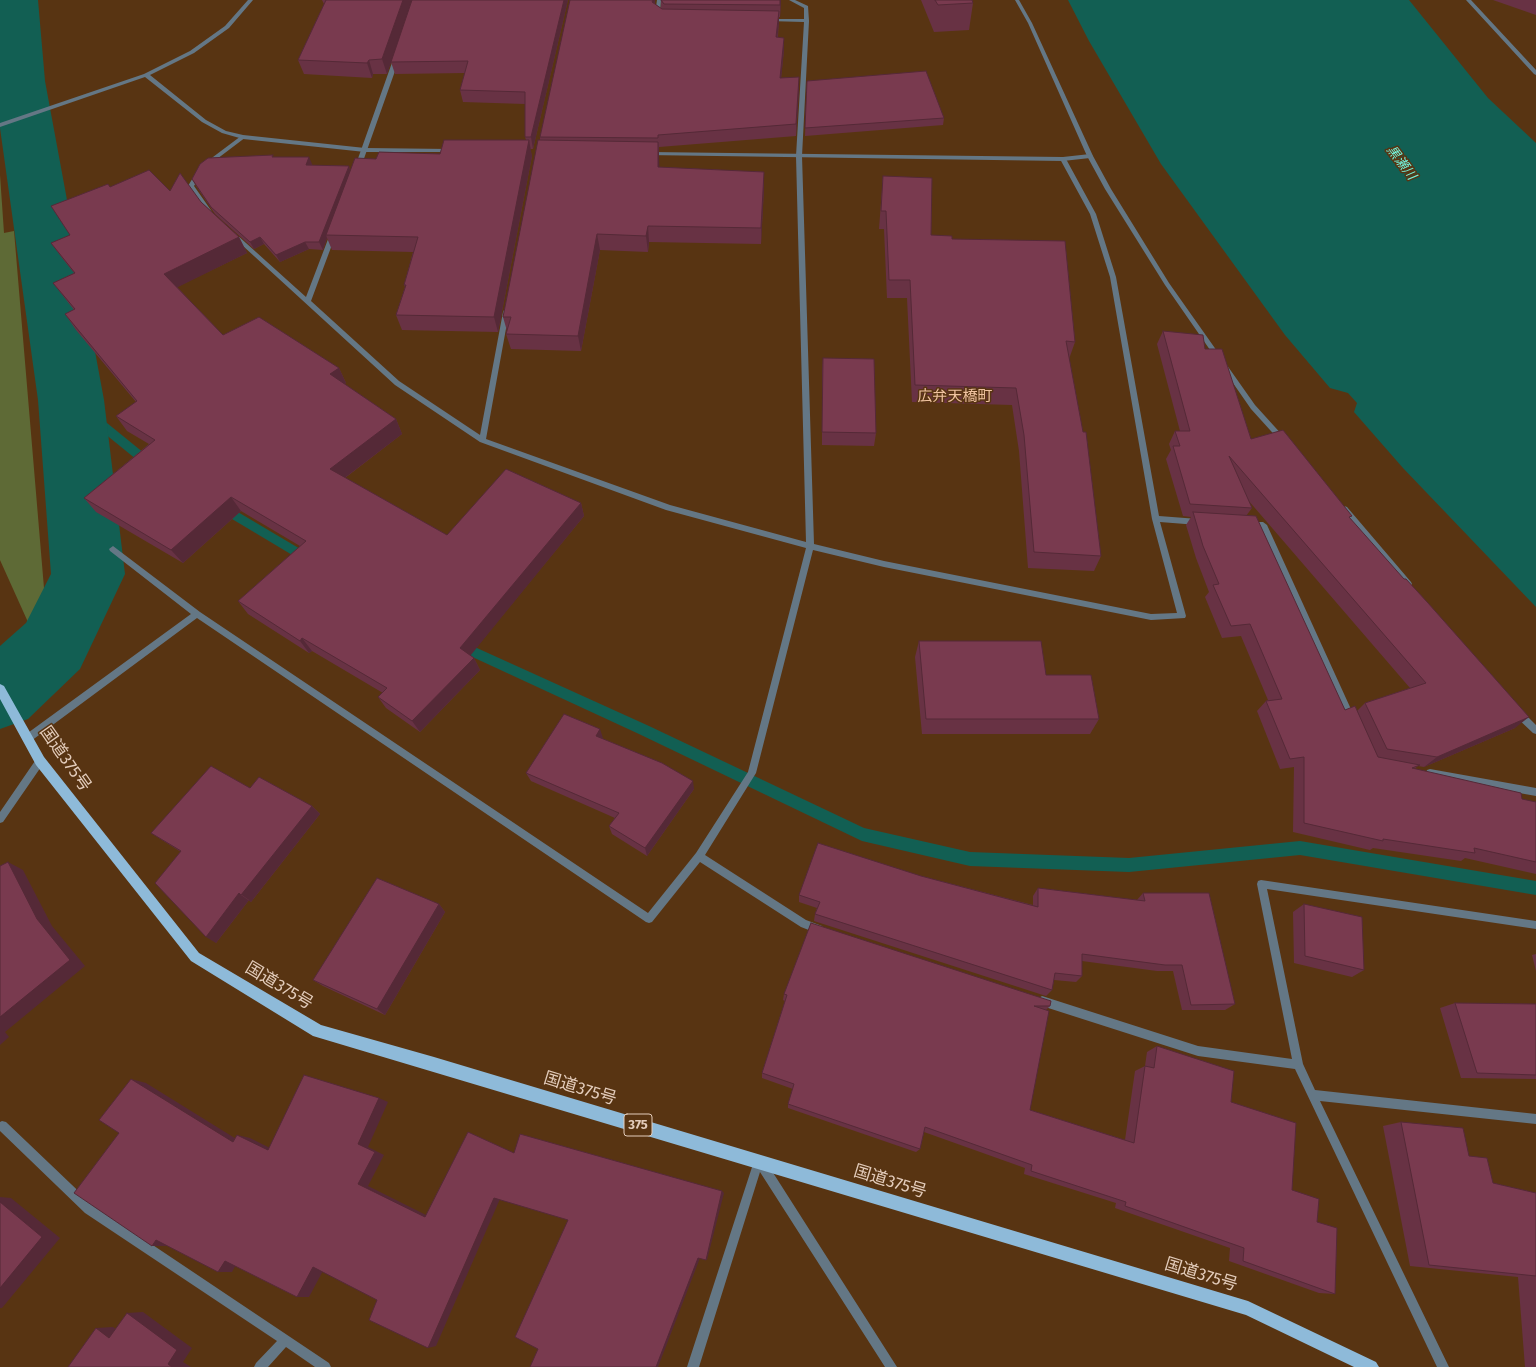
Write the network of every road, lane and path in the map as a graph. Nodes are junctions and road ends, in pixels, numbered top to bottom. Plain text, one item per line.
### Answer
1 (251, 0) edge
2 (659, 0) edge
3 (790, 0) edge
4 (1017, 0) edge
5 (1468, 0) edge
6 (663, 18) edge
7 (761, 20) edge
8 (807, 21) junction
9 (398, 52) edge
10 (1536, 73) edge
11 (146, 75) junction
12 (0, 125) edge
13 (243, 137) junction
14 (365, 150) junction
15 (459, 151) edge
16 (640, 154) edge
17 (799, 156) junction
18 (1090, 156) junction
19 (1063, 159) junction
20 (357, 171) edge
21 (217, 221) edge
22 (335, 229) edge
23 (228, 230) edge
24 (308, 301) junction
25 (507, 308) edge
26 (482, 440) junction
27 (1289, 447) edge
28 (1341, 504) edge
29 (1156, 519) junction
30 (1210, 522) edge
31 (1240, 524) edge
32 (810, 546) junction
33 (113, 549) dead end
34 (1412, 589) edge
35 (197, 614) junction
36 (0, 690) edge
37 (1514, 710) edge
38 (1355, 727) edge
39 (1536, 730) edge
40 (28, 738) junction
41 (40, 761) junction
42 (1418, 771) edge
43 (1536, 792) edge
44 (0, 819) edge
45 (699, 856) junction
46 (1536, 924) edge
47 (827, 932) edge
48 (1032, 997) edge
49 (1298, 1065) junction
50 (1312, 1095) junction
51 (1536, 1119) edge
52 (1, 1126) edge
53 (758, 1161) junction
54 (285, 1340) junction
55 (260, 1367) edge
56 (325, 1367) edge
57 (693, 1367) edge
58 (891, 1367) edge
59 (1371, 1367) edge
60 (1443, 1367) edge

1 - 11 street
2 - 6 street
3 - 8 street
4 - 18 street
5 - 10 street
7 - 8 street
8 - 17 street
9 - 14 street
11 - 12 street
11 - 13 street
13 - 14 street
13 - 21 street
14 - 15 street
14 - 20 street
16 - 17 street
17 - 19 street
17 - 32 street
18 - 19 street
18 - 27 street
19 - 29 street
22 - 24 street
23 - 24 street
24 - 26 street
25 - 26 street
26 - 32 street
28 - 34 street
29 - 30 street
29 - 32 street
31 - 38 street
32 - 45 street
33 - 35 street
35 - 40 street
35 - 45 street
36 - 40 highway, 国道375号 / 375
37 - 39 street
40 - 41 highway, 国道375号 / 375
41 - 44 street
41 - 53 highway, 国道375号 / 375
42 - 43 street
45 - 47 street
46 - 49 street
48 - 49 street
49 - 50 street
50 - 51 street
50 - 60 street
52 - 54 street
53 - 57 street
53 - 58 street
53 - 59 highway, 国道375号 / 375
54 - 55 street
54 - 56 street

